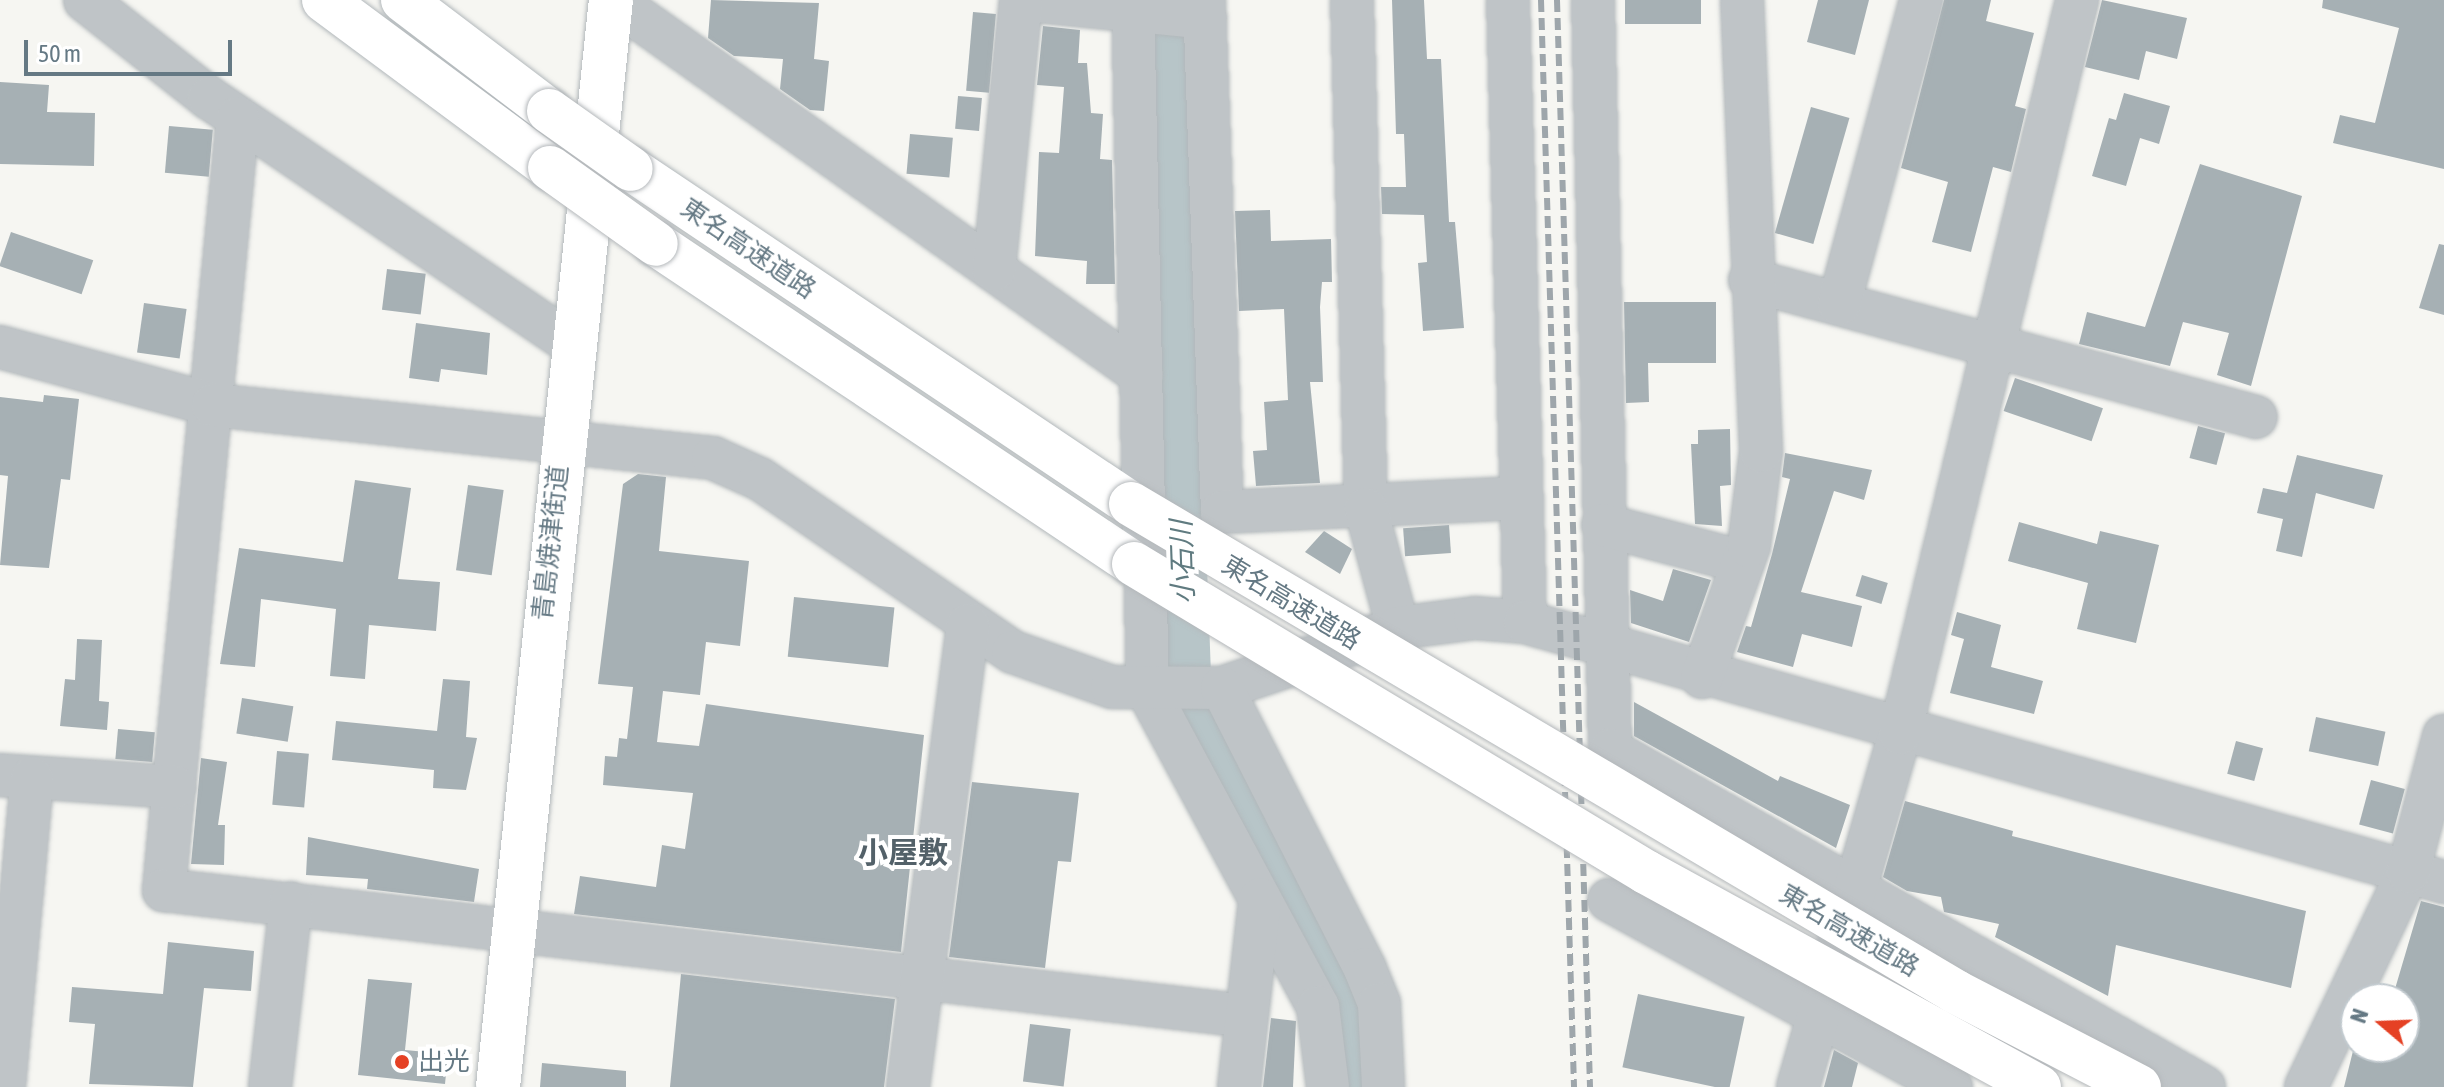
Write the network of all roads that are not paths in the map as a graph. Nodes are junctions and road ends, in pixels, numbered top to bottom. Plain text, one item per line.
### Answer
1 (324, 0) edge
2 (403, 0) edge
3 (612, 0) edge
4 (1024, 0) edge
5 (1352, 0) edge
6 (1508, 0) edge
7 (1593, 0) edge
8 (1742, 0) edge
9 (1921, 0) edge
10 (2077, 0) edge
11 (88, 1) edge
12 (1134, 6) edge
13 (1204, 9) edge
14 (238, 118) junction
15 (994, 270) junction
16 (1750, 280) junction
17 (1839, 304) junction
18 (572, 344) junction
19 (0, 347) edge
20 (1996, 349) junction
21 (1142, 375) junction
22 (213, 405) junction
23 (2256, 417) dead end
24 (562, 441) junction
25 (1521, 498) junction
26 (1366, 509) junction
27 (1603, 525) junction
28 (1743, 562) junction
29 (1525, 622) junction
30 (968, 625) junction
31 (1398, 628) junction
32 (1606, 645) junction
33 (1702, 677) junction
34 (1222, 688) junction
35 (1156, 691) junction
36 (1900, 733) junction
37 (2444, 736) edge
38 (16, 777) edge
39 (175, 787) junction
40 (2426, 877) edge
41 (1851, 890) junction
42 (1260, 899) junction
43 (1609, 900) dead end
44 (291, 903) junction
45 (514, 926) junction
46 (920, 979) junction
47 (1247, 1016) junction
48 (1816, 1018) junction
49 (4, 1087) edge
50 (270, 1087) edge
51 (498, 1087) edge
52 (908, 1087) edge
53 (1239, 1087) edge
54 (1328, 1087) edge
55 (1383, 1087) edge
56 (1798, 1087) edge
57 (1951, 1087) edge
58 (2039, 1087) edge
59 (2139, 1087) edge
60 (2204, 1087) edge
61 (2306, 1087) edge

1 - 58 main road, 東名高速道路, bridge
2 - 59 main road, 東名高速道路, bridge
3 - 15 street
3 - 18 main road, 青島焼津街道
4 - 12 street
4 - 15 street
5 - 26 street
6 - 25 street
7 - 27 street
8 - 16 street
9 - 17 street
10 - 20 street
11 - 14 street
12 - 13 street
12 - 21 street
13 - 26 street
14 - 18 street
14 - 22 street
15 - 21 street
16 - 17 street
16 - 28 street
17 - 20 street
18 - 24 main road, 青島焼津街道
19 - 22 street
20 - 23 street
20 - 36 street
21 - 35 street
22 - 24 street
22 - 39 street
24 - 30 street
24 - 45 main road, 青島焼津街道
25 - 26 street
25 - 29 street
26 - 31 street
27 - 28 street
27 - 32 street
28 - 33 street
29 - 31 street
29 - 32 street
30 - 35 street
30 - 46 street
31 - 34 street
32 - 33 street
32 - 41 street
33 - 36 street
34 - 35 street
34 - 55 street
35 - 42 street
36 - 40 street
36 - 41 street
37 - 40 street
38 - 39 street
38 - 49 street
39 - 44 street
40 - 61 street
41 - 48 street
41 - 60 street
42 - 47 street
42 - 54 street
43 - 48 street
44 - 45 street
44 - 50 street
45 - 46 street
45 - 51 main road, 青島焼津街道
46 - 47 street
46 - 52 street
47 - 53 street
48 - 56 street
48 - 57 street

